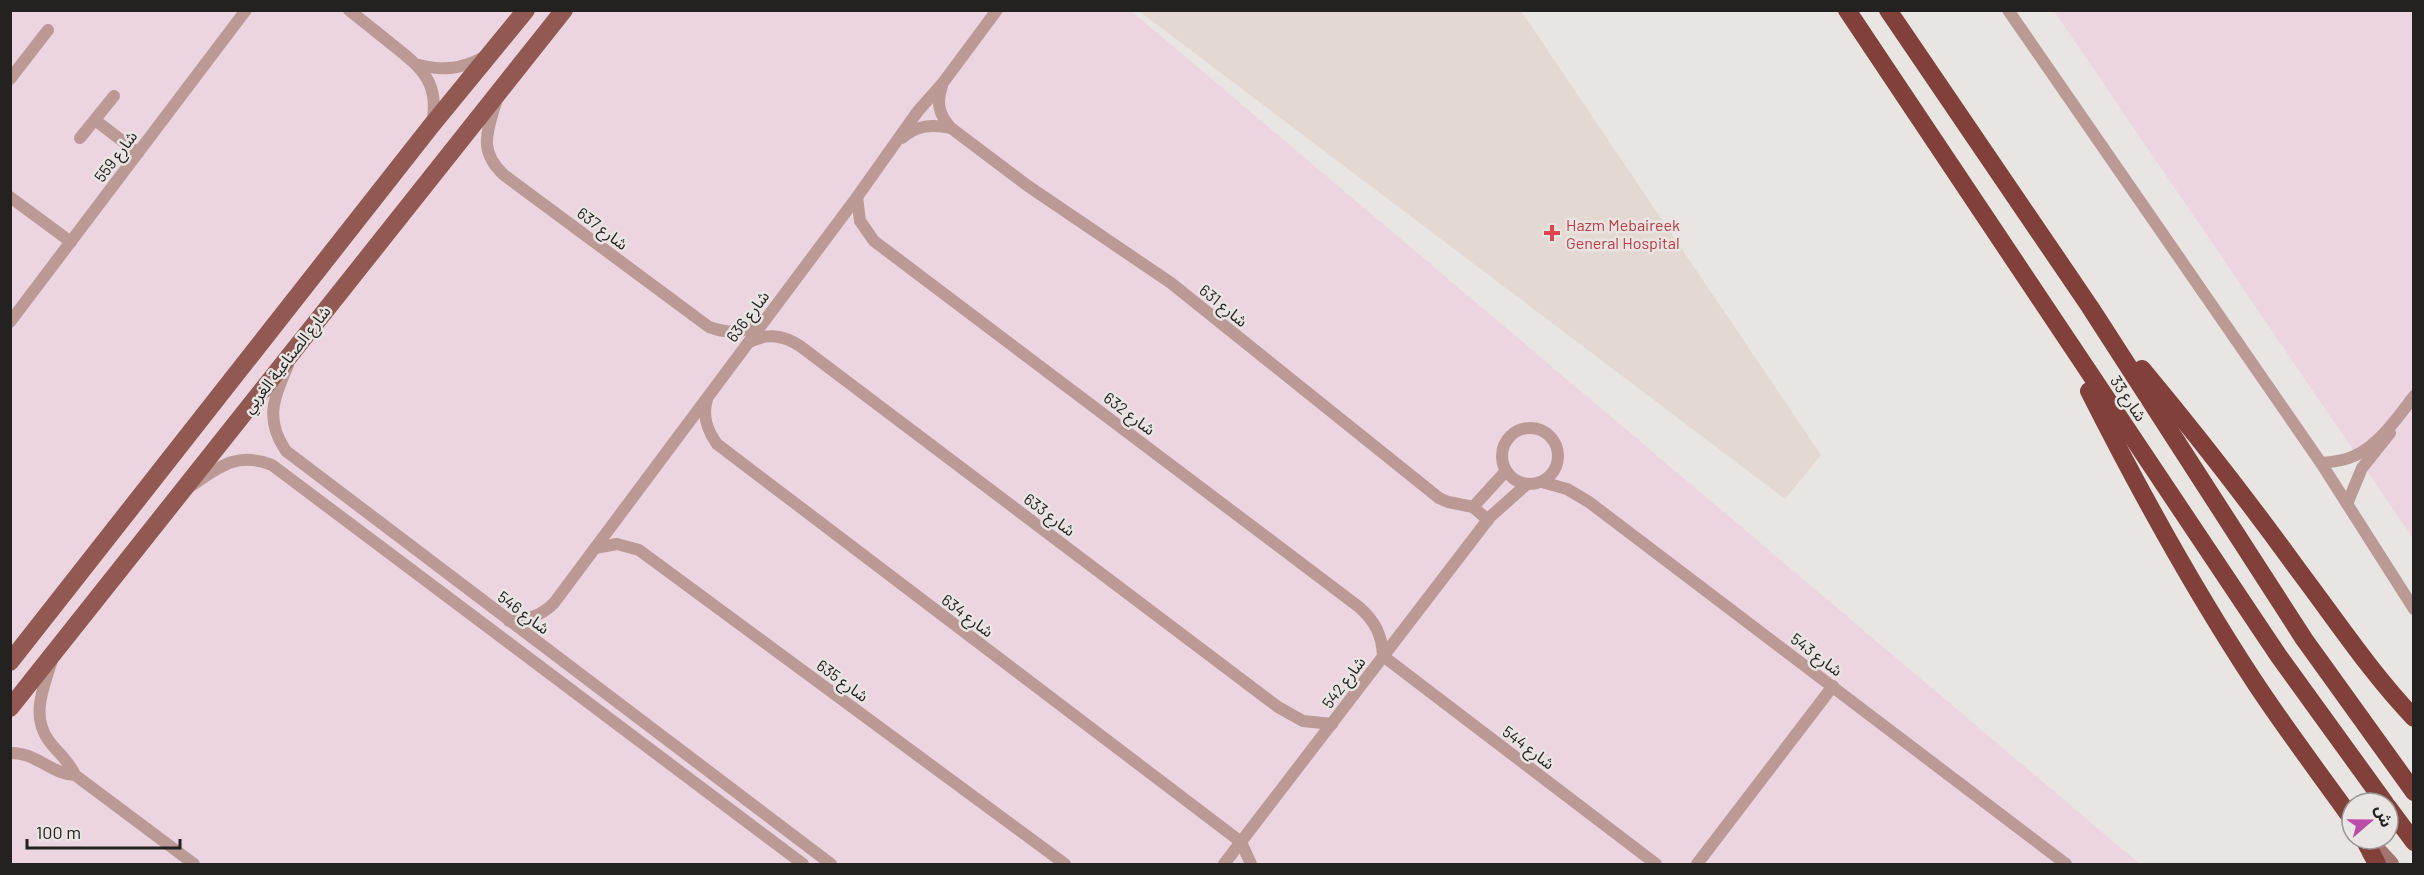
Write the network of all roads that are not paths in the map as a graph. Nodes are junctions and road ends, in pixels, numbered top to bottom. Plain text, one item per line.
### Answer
1 (246, 10) edge
2 (349, 10) edge
3 (526, 10) edge
4 (564, 10) edge
5 (997, 10) edge
6 (1847, 10) edge
7 (1888, 10) edge
8 (2008, 10) edge
9 (48, 30) dead end
10 (492, 53) junction
11 (419, 65) junction
12 (10, 79) edge
13 (942, 84) junction
14 (498, 93) junction
15 (114, 96) dead end
16 (95, 120) junction
17 (431, 126) junction
18 (951, 128) junction
19 (80, 138) dead end
20 (899, 141) junction
21 (138, 153) junction
22 (10, 196) edge
23 (857, 197) junction
24 (71, 242) junction
25 (2090, 307) junction
26 (10, 322) edge
27 (762, 323) junction
28 (2056, 325) junction
29 (748, 342) junction
30 (295, 348) junction
31 (708, 396) junction
32 (2414, 396) edge
33 (2394, 423) junction
34 (2321, 463) junction
35 (1506, 471) junction
36 (1542, 482) junction
37 (1527, 484) junction
38 (178, 496) junction
39 (2348, 504) junction
40 (1473, 507) junction
41 (1488, 520) junction
42 (595, 548) junction
43 (2414, 609) edge
44 (509, 621) junction
45 (53, 655) junction
46 (1383, 656) junction
47 (10, 662) edge
48 (1833, 686) junction
49 (2398, 702) junction
50 (10, 708) edge
51 (2414, 718) edge
52 (1332, 724) junction
53 (2414, 725) edge
54 (10, 753) edge
55 (75, 775) junction
56 (2376, 791) edge
57 (2414, 792) edge
58 (2340, 802) edge
59 (2400, 823) edge
60 (1241, 842) junction
61 (2414, 842) edge
62 (2378, 851) edge
63 (194, 864) edge
64 (803, 864) edge
65 (831, 864) edge
66 (1065, 864) edge
67 (1224, 864) edge
68 (1251, 864) edge
69 (1656, 864) edge
70 (1697, 864) edge
71 (2066, 864) edge
72 (2391, 864) edge

1 - 21 street, شارع 559
2 - 11 street
3 - 10 main road, شارع الصناعية الغربي
4 - 14 main road, شارع الصناعية الغربي
5 - 13 street, شارع 636
6 - 28 highway, شارع 33
7 - 25 highway, شارع 33
8 - 34 street
9 - 12 street
10 - 11 street
10 - 17 main road, شارع الصناعية الغربي
11 - 17 street
13 - 18 street, شارع 631
13 - 20 street, شارع 636
14 - 27 street, شارع 637
14 - 30 main road, شارع الصناعية الغربي
15 - 16 street
16 - 19 street
16 - 21 street
17 - 47 main road, شارع الصناعية الغربي
18 - 20 street
18 - 40 street, شارع 631
20 - 23 street, شارع 636
21 - 24 street, شارع 559
22 - 24 street
23 - 27 street, شارع 636
23 - 46 street, شارع 632
24 - 26 street, شارع 559
25 - 49 highway
25 - 57 highway, شارع 33
27 - 29 street, شارع 636
28 - 56 highway, شارع 33
28 - 58 highway
29 - 31 street, شارع 636
29 - 52 street, شارع 633
30 - 38 main road, شارع الصناعية الغربي
30 - 44 street, شارع 546
31 - 42 street, شارع 636
31 - 60 street, شارع 634
32 - 33 street
33 - 34 street
33 - 39 street
34 - 39 street
35 - 36 street
35 - 37 street
35 - 40 street
36 - 37 street
36 - 48 street, شارع 543
37 - 41 street, شارع 542
38 - 45 main road, شارع الصناعية الغربي
38 - 64 street, شارع 546
39 - 43 street
40 - 41 street
41 - 46 street, شارع 542
42 - 44 street, شارع 636
42 - 66 street, شارع 635
44 - 65 street, شارع 546
45 - 50 main road, شارع الصناعية الغربي
45 - 55 street
46 - 52 street, شارع 542
46 - 69 street, شارع 544
48 - 70 street
48 - 71 street, شارع 543
49 - 51 highway
49 - 53 street
52 - 60 street, شارع 542
54 - 55 street
55 - 63 street
59 - 61 highway
60 - 67 street, شارع 542
60 - 68 street
62 - 72 street

